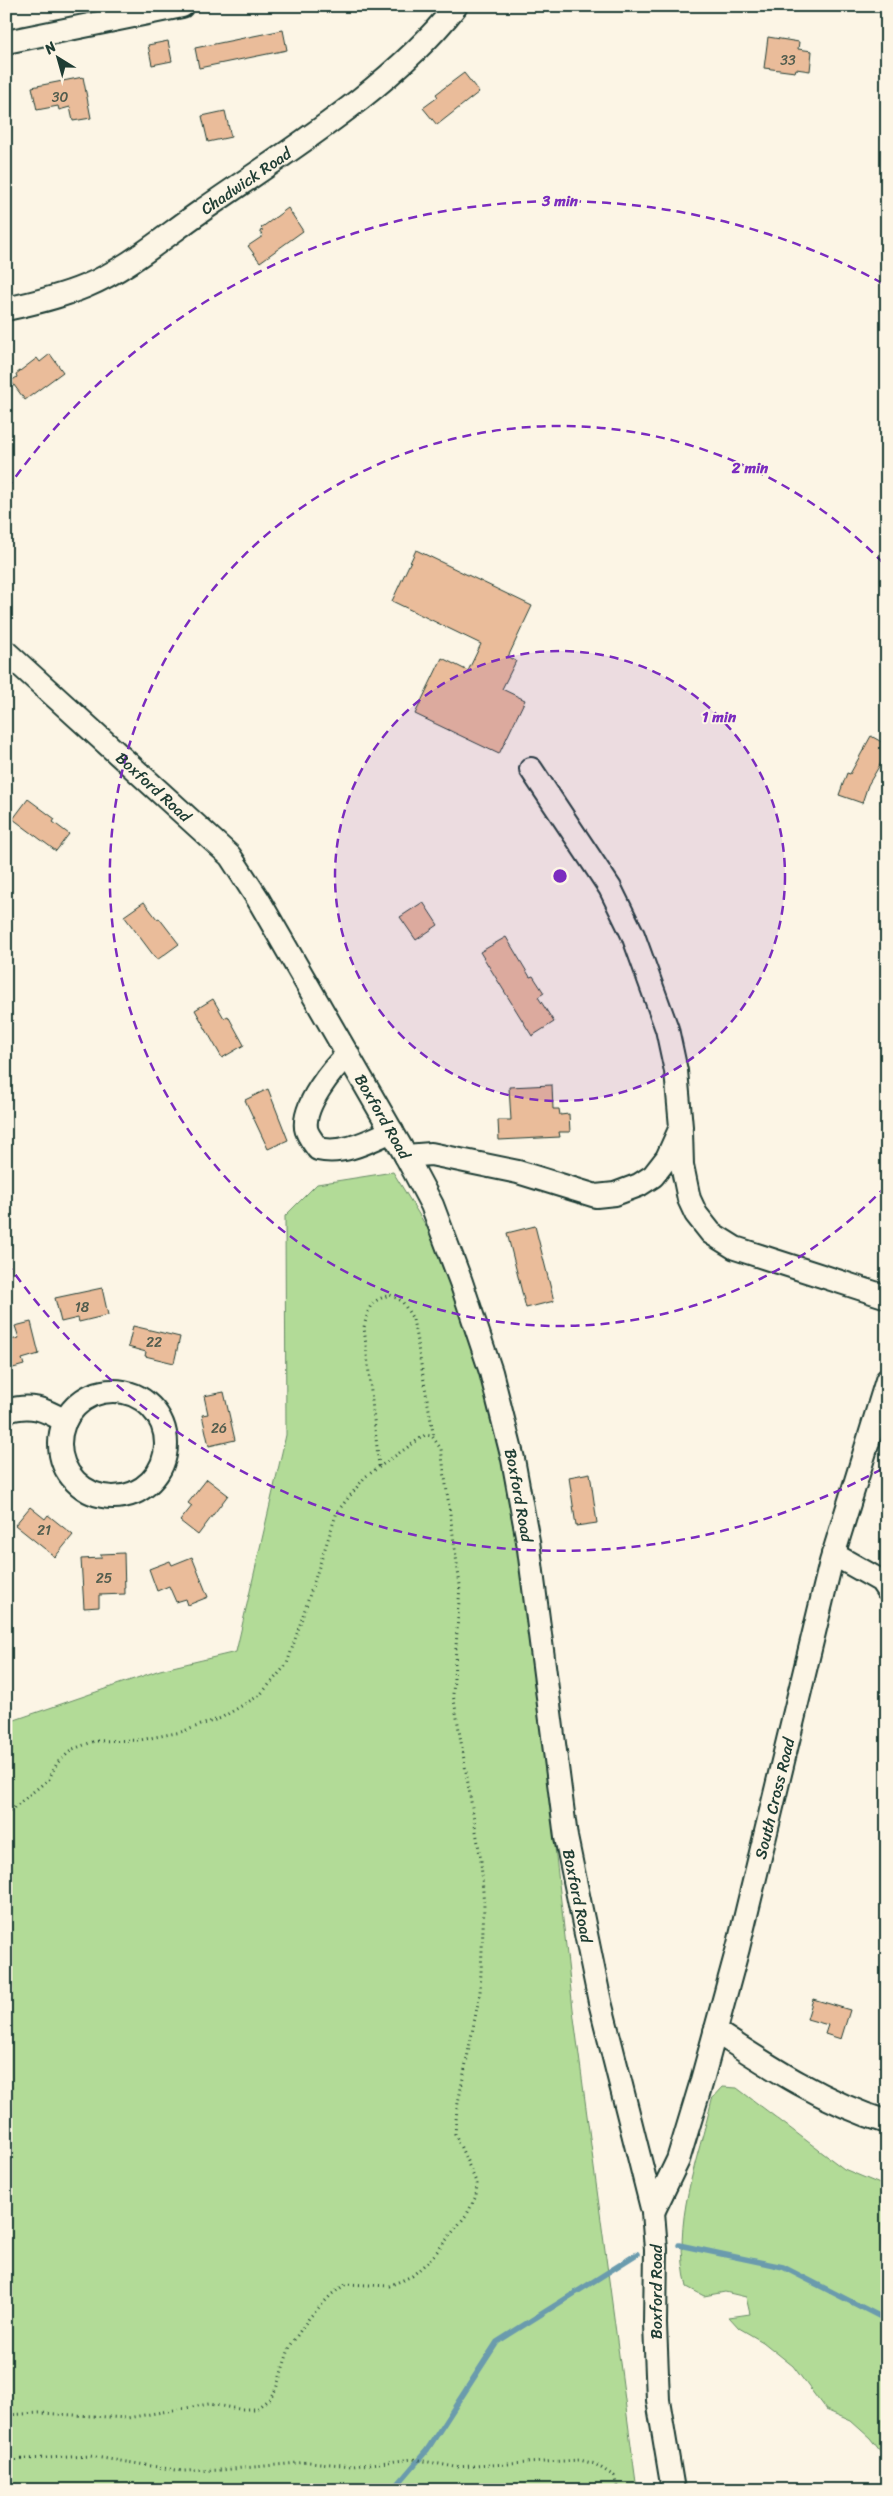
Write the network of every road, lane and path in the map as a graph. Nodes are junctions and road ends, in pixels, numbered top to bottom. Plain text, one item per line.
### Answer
1 (182, 6) edge
2 (456, 6) edge
3 (6, 42) edge
4 (6, 309) edge
5 (6, 652) edge
6 (531, 770) dead end
7 (348, 1054) junction
8 (681, 1127) junction
9 (392, 1131) junction
10 (406, 1156) junction
11 (887, 1297) edge
12 (887, 1380) edge
13 (6, 1411) edge
14 (65, 1421) junction
15 (435, 1440) junction
16 (380, 1467) junction
17 (833, 1554) junction
18 (887, 1590) edge
19 (6, 1814) edge
20 (715, 2031) junction
21 (887, 2122) edge
22 (653, 2212) junction
23 (6, 2415) edge
24 (6, 2460) edge
25 (618, 2490) edge
26 (673, 2490) edge

1 - 3 street
2 - 4 street, Chadwick Road
5 - 7 street, Boxford Road
6 - 8 street
7 - 9 street, Boxford Road
7 - 9 street
8 - 10 street
8 - 11 street
9 - 10 street, Boxford Road
10 - 22 street, Boxford Road
12 - 17 street, South Cross Road
13 - 14 street
14 - 14 street
15 - 16 path
15 - 16 path
15 - 23 path
16 - 19 path
17 - 18 street
17 - 20 street, South Cross Road
20 - 21 street
20 - 22 street, South Cross Road
22 - 26 street, Boxford Road
24 - 25 path

